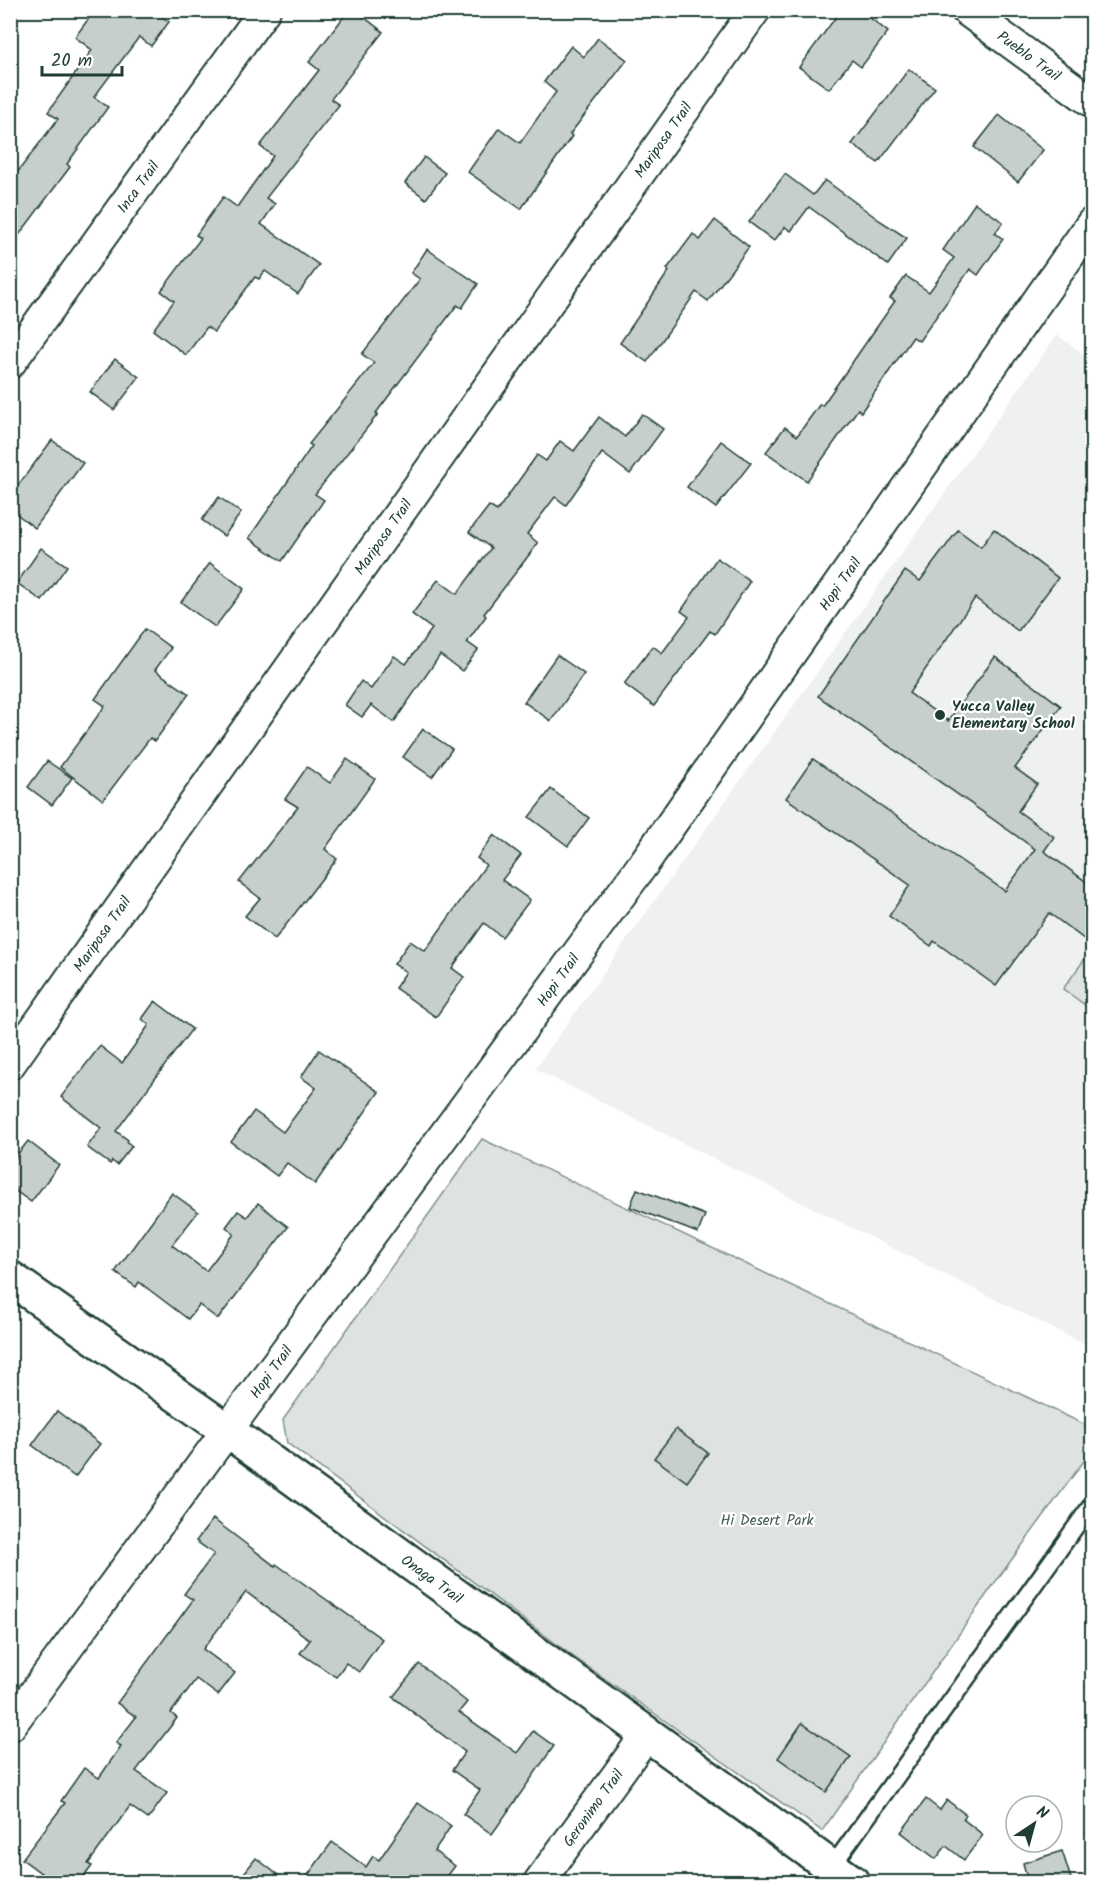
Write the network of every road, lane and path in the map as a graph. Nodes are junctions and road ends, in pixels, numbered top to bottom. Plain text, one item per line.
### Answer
1 (265, 10) edge
2 (755, 10) edge
3 (966, 10) edge
4 (1092, 102) edge
5 (1092, 223) edge
6 (10, 363) edge
7 (10, 1064) edge
8 (10, 1278) edge
9 (228, 1431) junction
10 (1092, 1504) edge
11 (10, 1726) edge
12 (647, 1734) junction
13 (842, 1875) edge
14 (539, 1882) edge

1 - 6 street, Inca Trail
2 - 7 street, Mariposa Trail
3 - 4 street, Pueblo Trail
5 - 9 street, Hopi Trail
8 - 9 street, Onaga Trail
9 - 11 street, Hopi Trail
9 - 12 street, Onaga Trail
10 - 13 lane
12 - 13 street, Onaga Trail
12 - 14 street, Geronimo Trail

